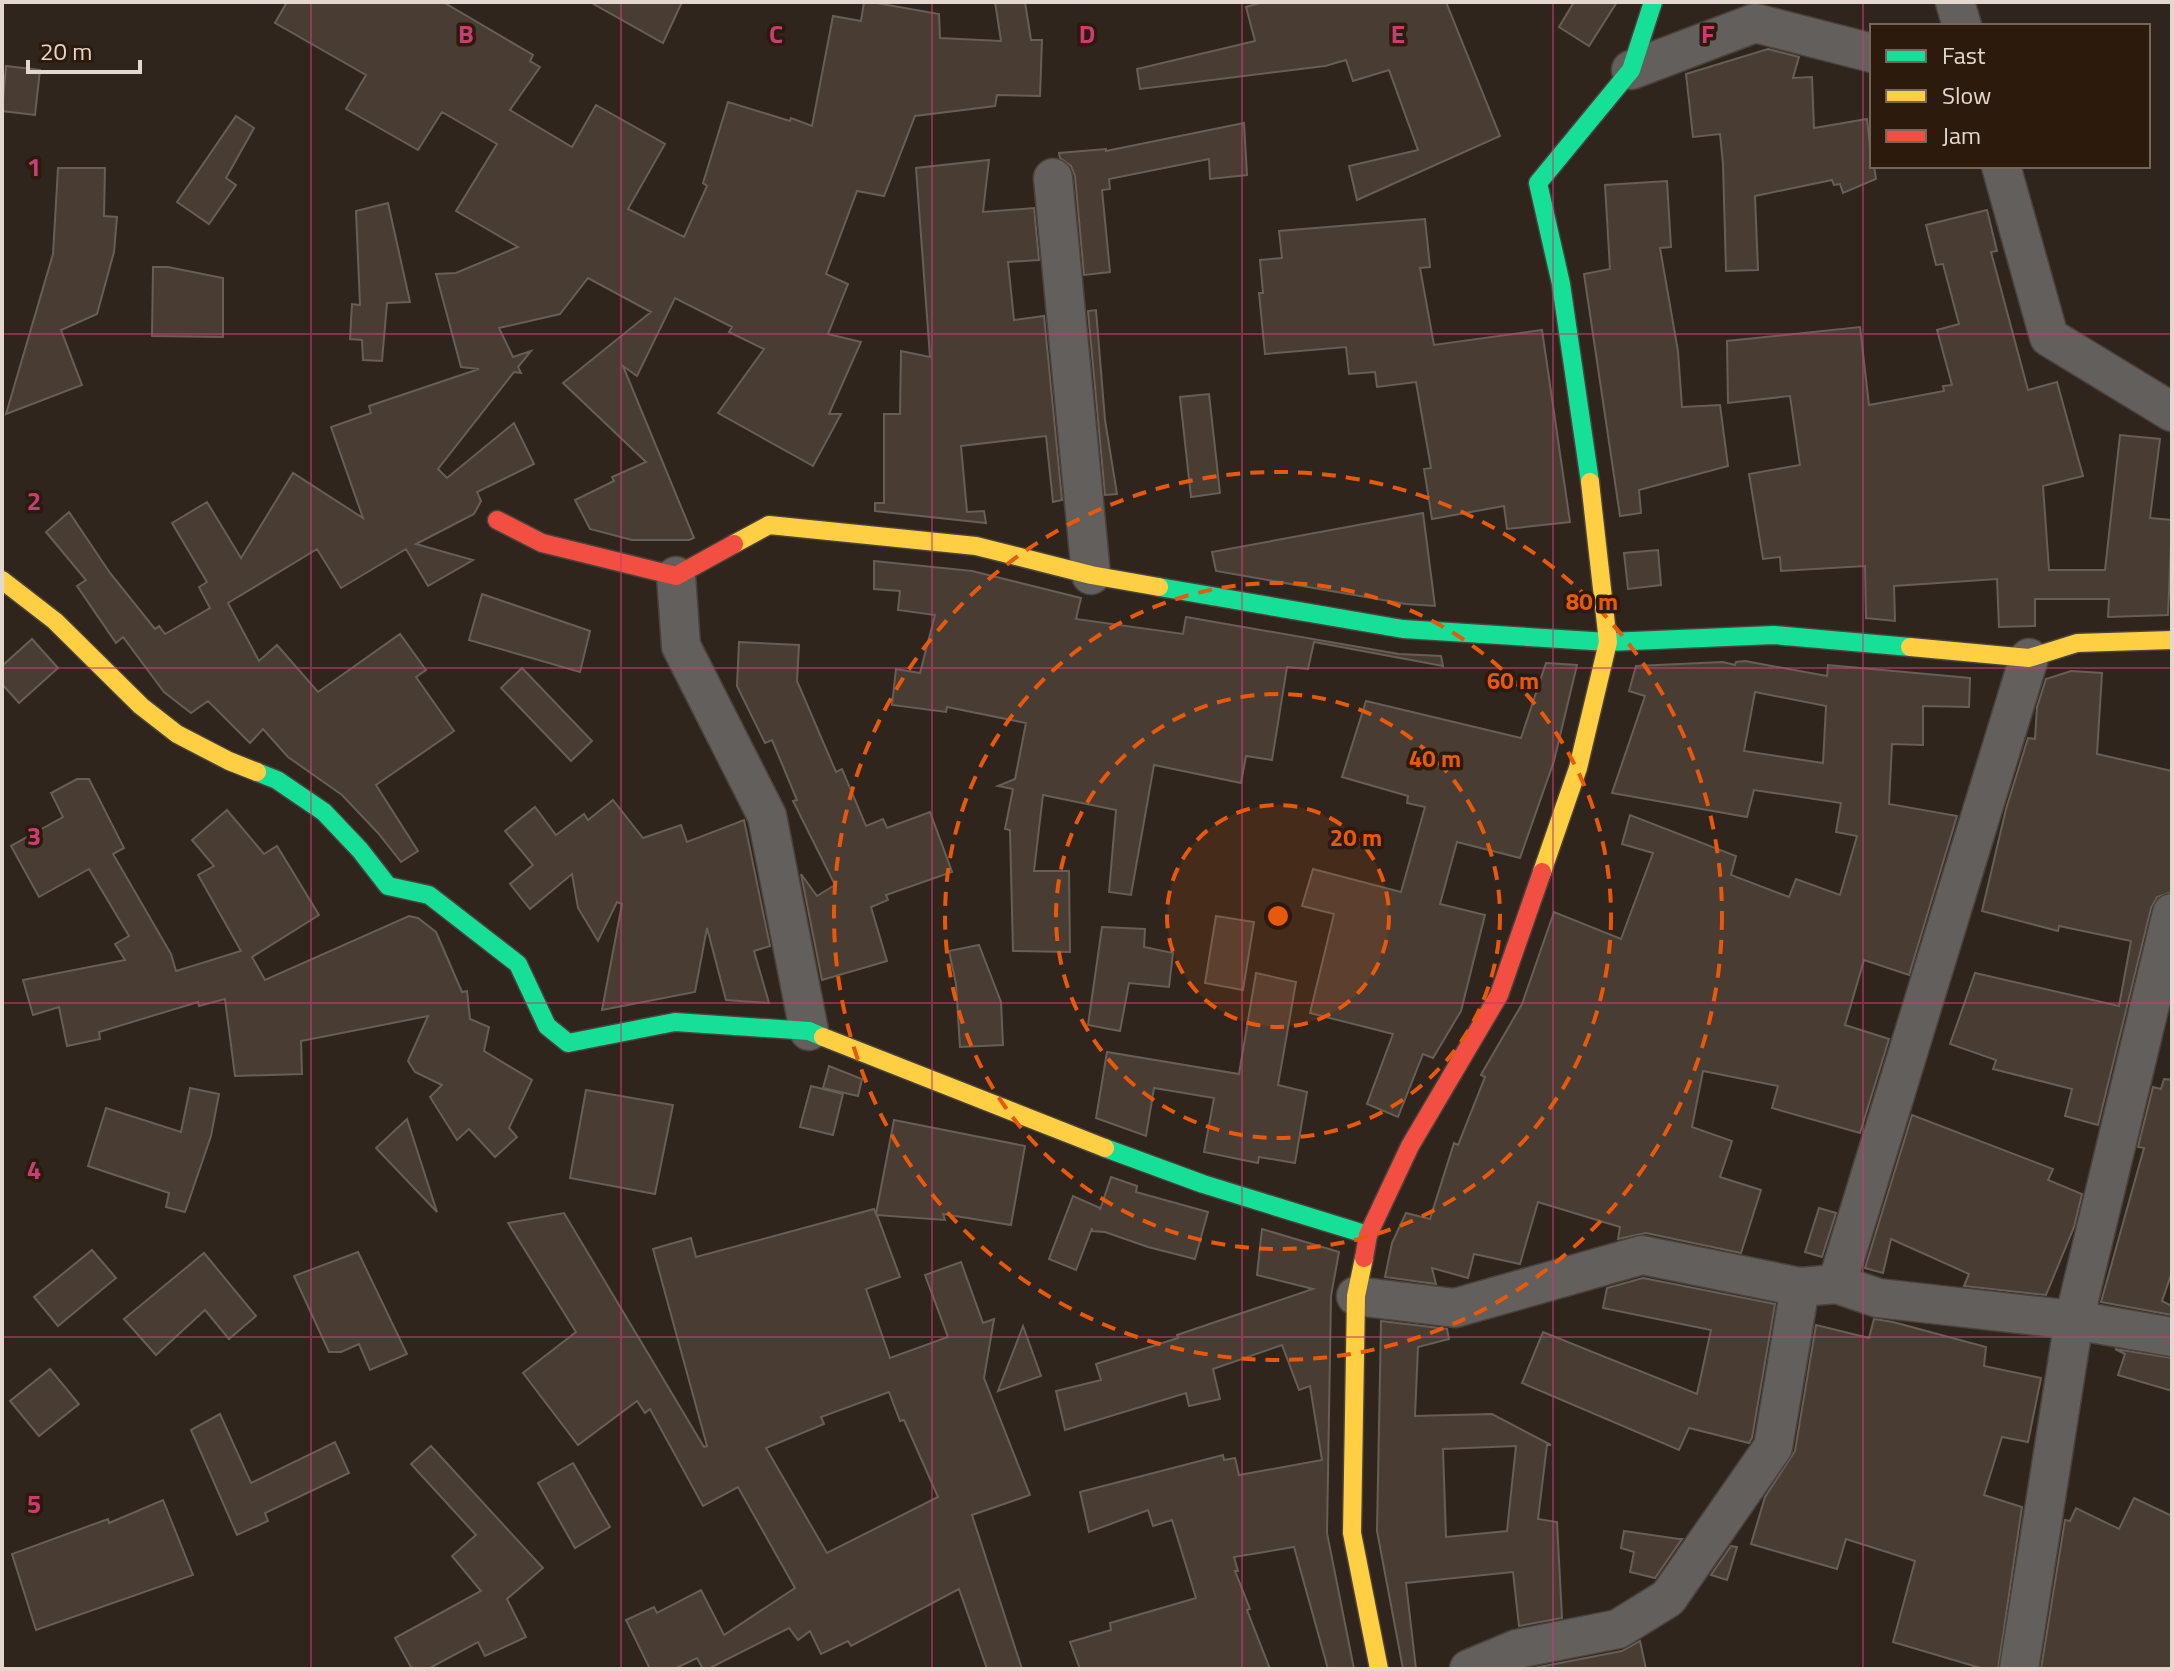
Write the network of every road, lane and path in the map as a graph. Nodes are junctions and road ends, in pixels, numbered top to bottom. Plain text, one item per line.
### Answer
1 (1653, 2) edge
2 (1955, 2) edge
3 (1961, 24) edge
4 (1870, 52) edge
5 (1631, 70) junction
6 (2002, 168) edge
7 (1053, 178) dead end
8 (2172, 412) edge
9 (497, 520) dead end
10 (1091, 575) junction
11 (676, 576) junction
12 (2, 580) edge
13 (2172, 640) edge
14 (1608, 642) junction
15 (2029, 658) junction
16 (2172, 913) edge
17 (809, 1031) junction
18 (1368, 1235) junction
19 (1837, 1284) junction
20 (1800, 1287) junction
21 (1356, 1296) junction
22 (2074, 1320) junction
23 (2172, 1337) edge
24 (1379, 1669) edge
25 (1469, 1669) edge
26 (2019, 1669) edge

1 - 5 street
2 - 3 street
4 - 5 street
5 - 14 street
6 - 8 street
7 - 10 street
9 - 11 street
10 - 11 street
10 - 14 street
11 - 17 street
12 - 17 street
13 - 15 street
14 - 15 street
14 - 18 street
15 - 19 street
16 - 22 street
17 - 18 street
18 - 21 street
19 - 20 street
19 - 22 street
20 - 21 street
20 - 25 street
21 - 24 street
22 - 23 street
22 - 26 street

